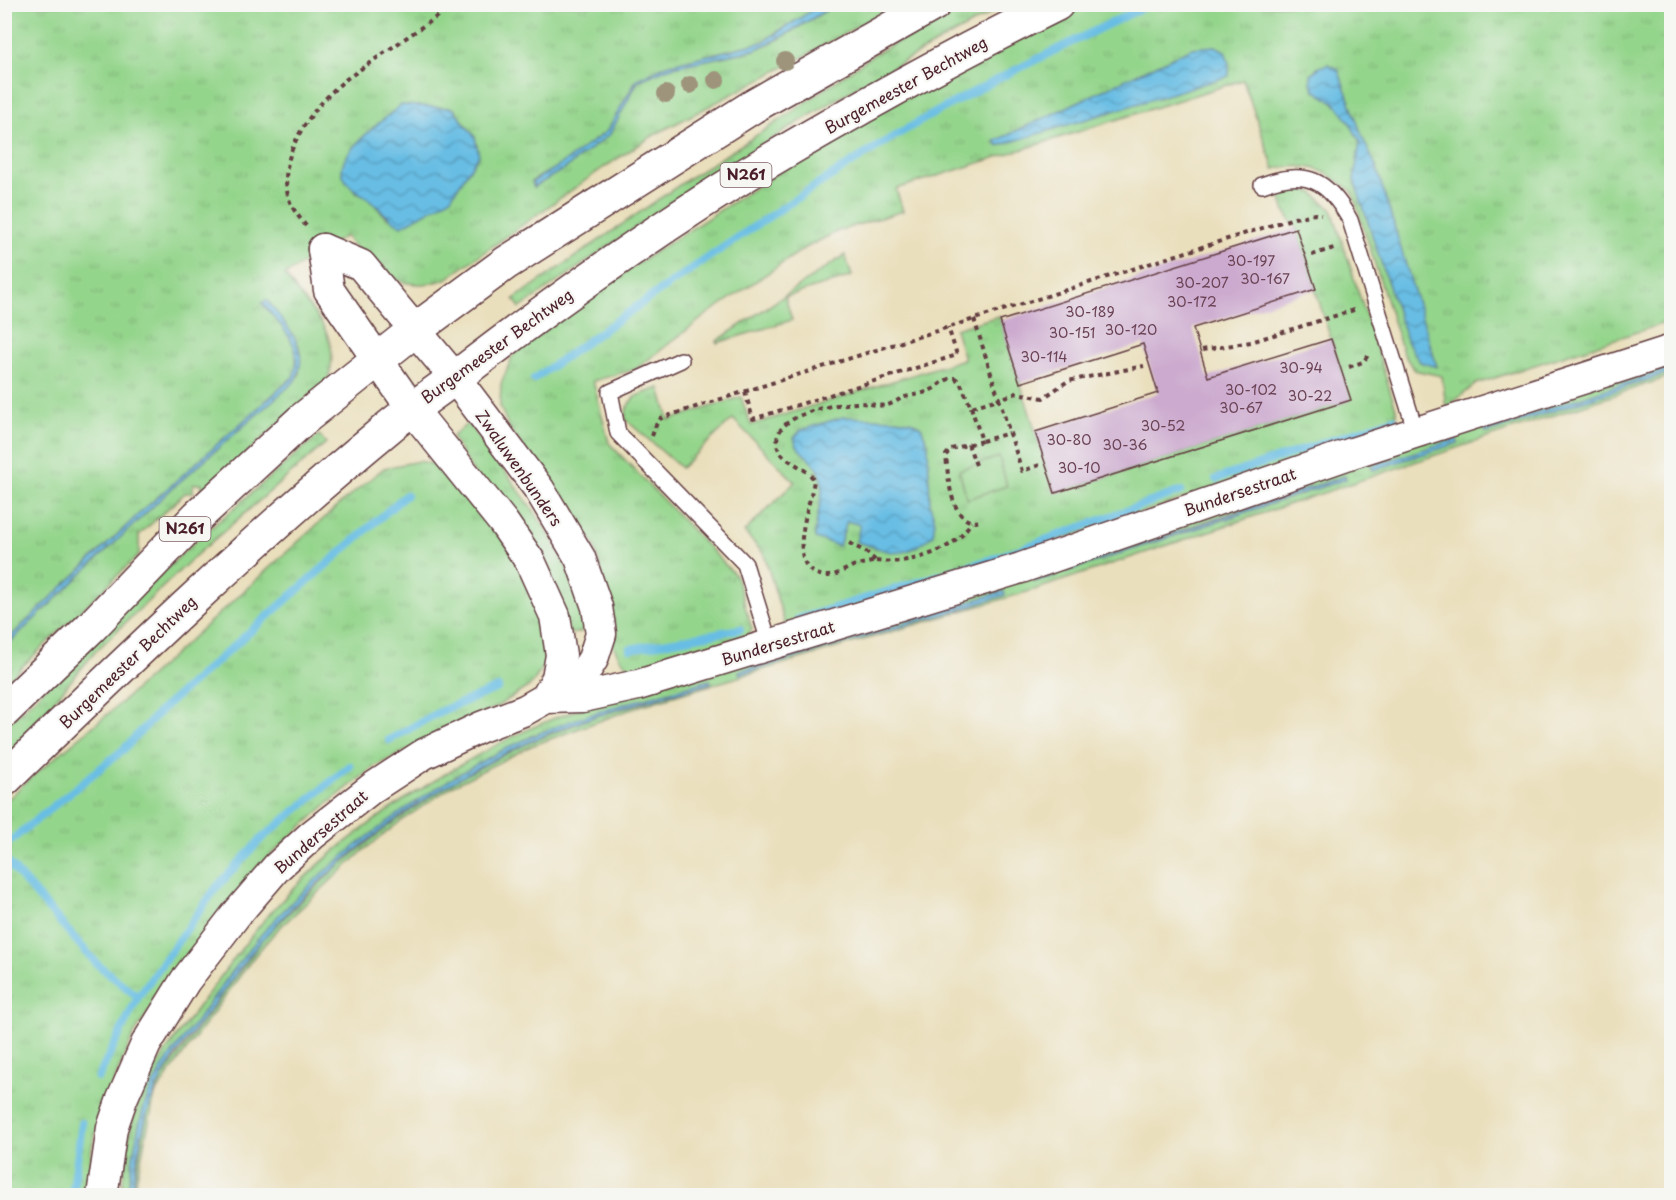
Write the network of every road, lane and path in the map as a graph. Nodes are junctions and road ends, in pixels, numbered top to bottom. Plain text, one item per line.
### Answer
1 (455, 4) edge
2 (934, 4) edge
3 (1057, 4) edge
4 (1262, 185) dead end
5 (1330, 219) dead end
6 (1344, 245) dead end
7 (323, 249) junction
8 (1312, 255) dead end
9 (1363, 307) dead end
10 (974, 320) junction
11 (948, 327) junction
12 (416, 330) junction
13 (1372, 349) dead end
14 (1202, 350) dead end
15 (1671, 350) edge
16 (377, 360) junction
17 (681, 360) dead end
18 (1144, 366) dead end
19 (1348, 366) dead end
20 (455, 378) junction
21 (745, 392) junction
22 (999, 399) junction
23 (971, 407) junction
24 (412, 409) junction
25 (1416, 432) junction
26 (1009, 433) junction
27 (982, 441) junction
28 (968, 444) junction
29 (653, 447) dead end
30 (1043, 464) dead end
31 (975, 465) dead end
32 (981, 521) dead end
33 (972, 522) junction
34 (849, 543) dead end
35 (876, 561) junction
36 (770, 645) junction
37 (546, 698) junction
38 (4, 711) edge
39 (4, 780) edge
40 (102, 1196) edge

1 - 7 path
2 - 12 main road, N261
3 - 20 main road, Burgemeester Bechtweg / N261
4 - 25 lane
5 - 10 path
6 - 8 path
7 - 12 street, Zwaluwenbunders
7 - 16 street
9 - 14 path
10 - 11 path
10 - 22 path
11 - 21 path
11 - 21 path
12 - 16 main road, N261
12 - 20 street, Zwaluwenbunders
13 - 19 path
15 - 25 street, Bundersestraat
16 - 24 street
16 - 38 main road, N261
17 - 36 lane
18 - 22 path
20 - 24 main road, Burgemeester Bechtweg / N261
20 - 37 street, Zwaluwenbunders
21 - 29 path
22 - 23 path
22 - 26 path
23 - 27 path
23 - 35 path
24 - 37 street
24 - 39 main road, Burgemeester Bechtweg / N261
25 - 36 street, Bundersestraat
26 - 27 path
26 - 30 path
27 - 28 path
28 - 31 path
28 - 33 path
32 - 33 path
33 - 35 path
34 - 35 path
36 - 37 street, Bundersestraat
37 - 40 street, Bundersestraat

